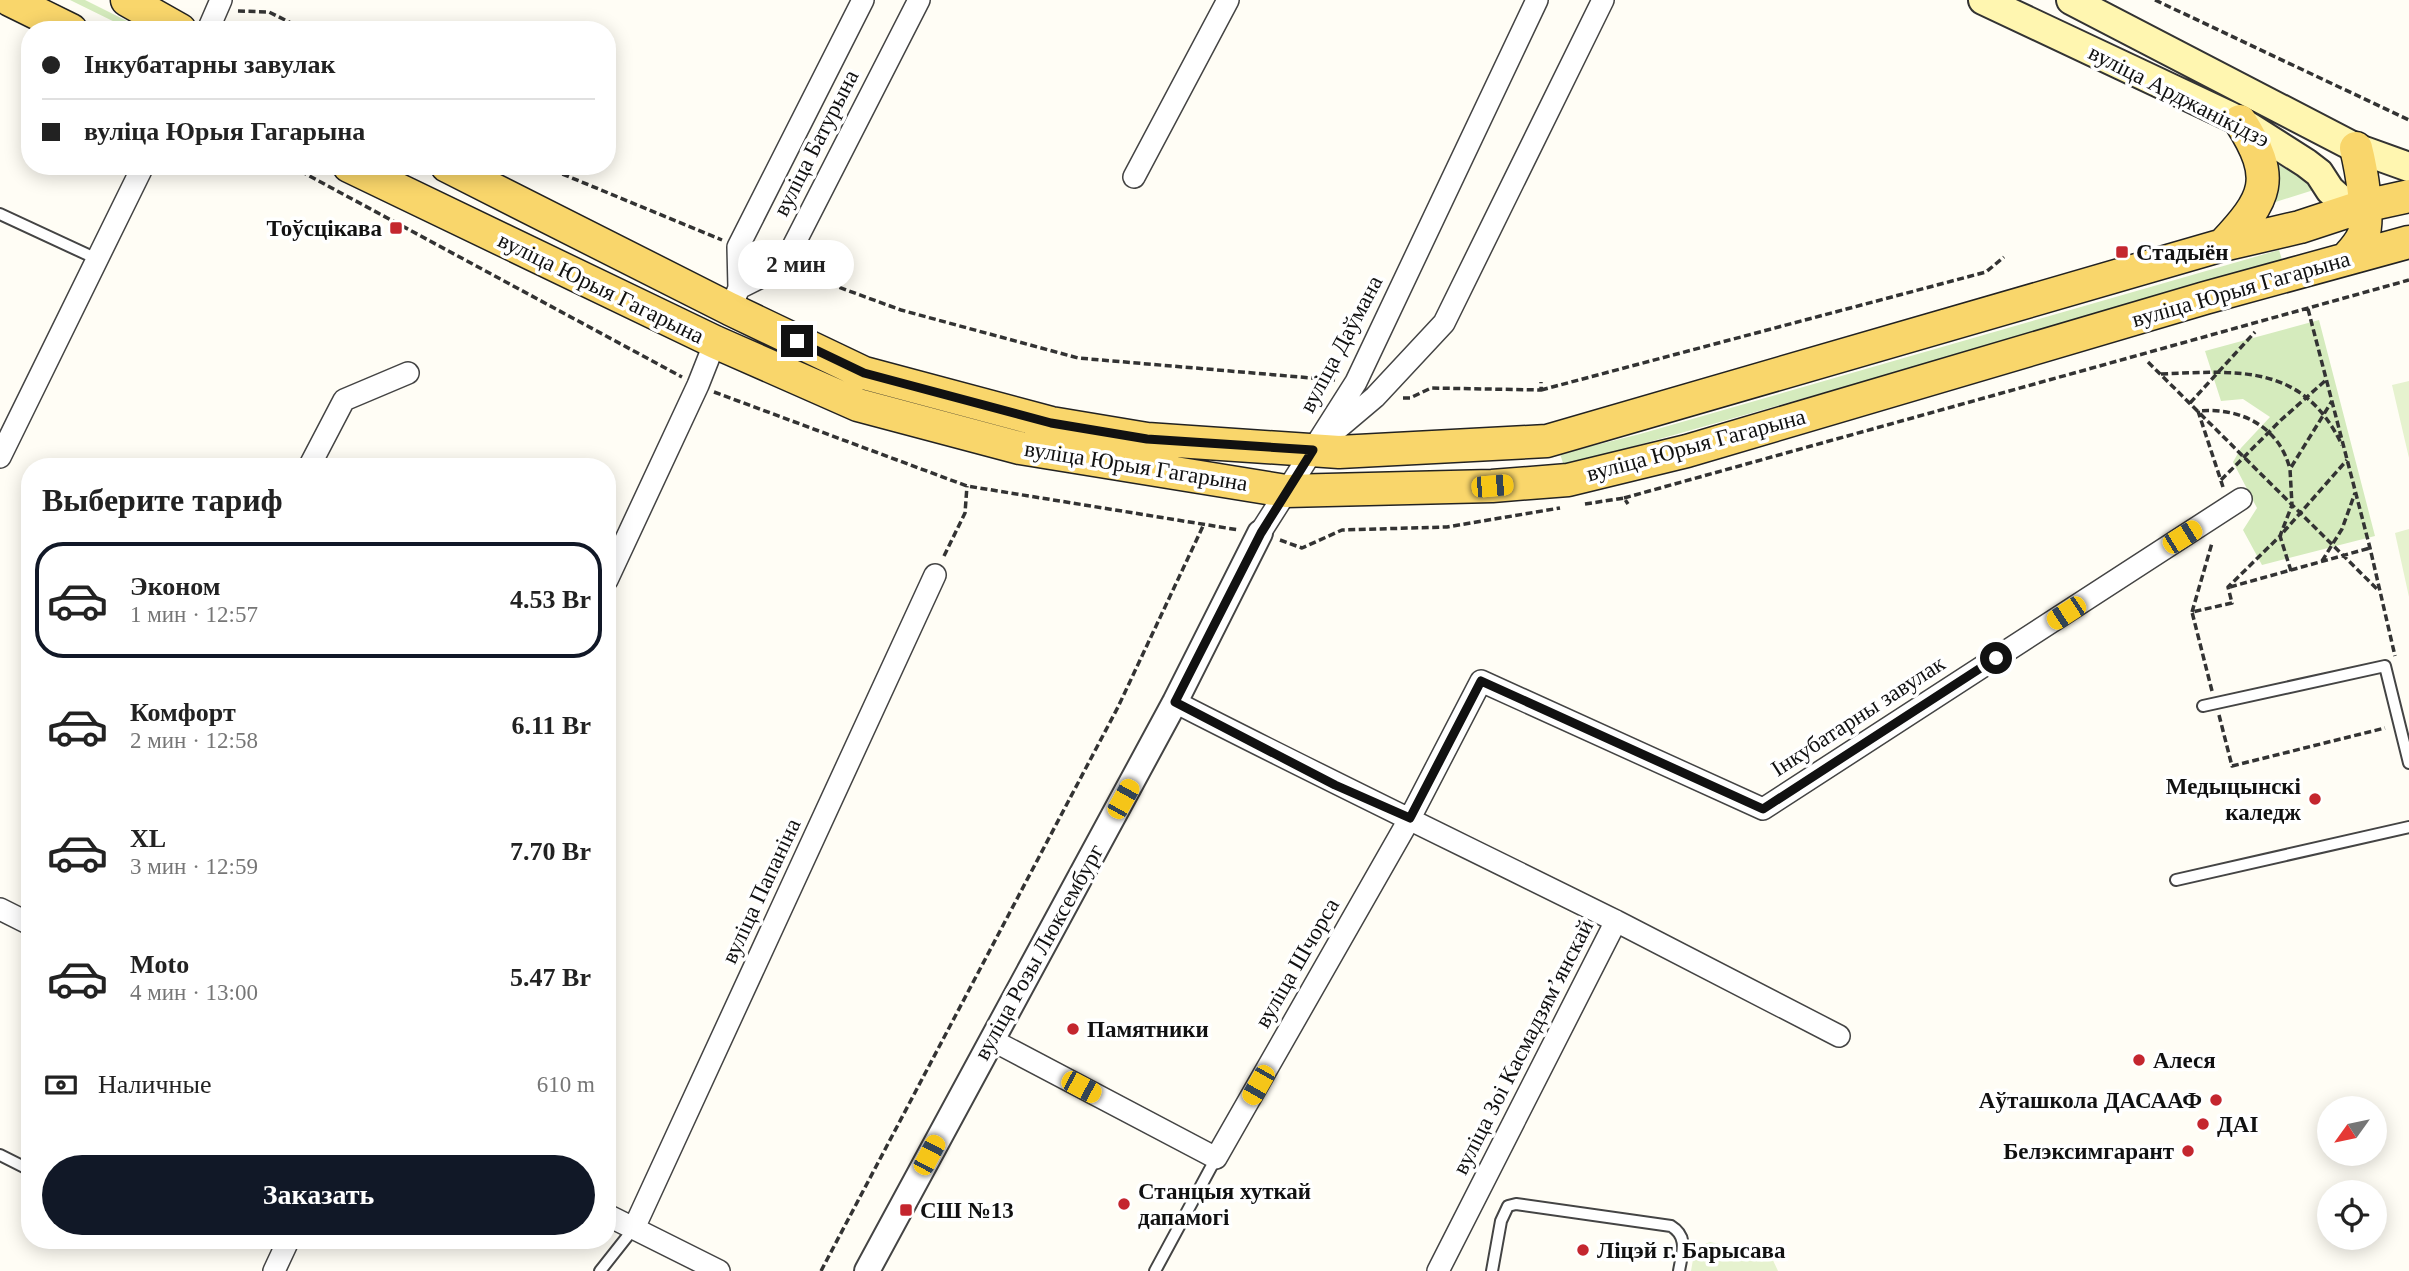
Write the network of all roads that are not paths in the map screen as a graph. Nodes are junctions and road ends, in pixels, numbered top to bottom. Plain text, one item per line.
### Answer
1 (10, 0) edge
2 (127, 0) edge
3 (863, 0) edge
4 (919, 0) edge
5 (1228, 0) edge
6 (1536, 0) edge
7 (1603, 0) edge
8 (1983, 0) edge
9 (2071, 0) edge
10 (53, 21) edge
11 (164, 21) edge
12 (2240, 121) junction
13 (2356, 148) junction
14 (2409, 167) edge
15 (139, 175) edge
16 (368, 175) edge
17 (467, 175) edge
18 (1135, 177) dead end
19 (2409, 196) edge
20 (2364, 206) junction
21 (0, 214) edge
22 (2409, 228) edge
23 (2409, 243) edge
24 (2223, 245) junction
25 (2346, 259) junction
26 (97, 260) junction
27 (734, 298) junction
28 (715, 342) junction
29 (408, 373) dead end
30 (1313, 450) junction
31 (0, 457) edge
32 (314, 458) edge
33 (1286, 491) junction
34 (2230, 507) road end
35 (1261, 533) joint
36 (616, 561) edge
37 (935, 575) road end
38 (1481, 681) joint
39 (1175, 702) junction
40 (2203, 706) dead end
41 (2409, 763) edge
42 (1410, 818) junction
43 (2409, 827) edge
44 (2176, 880) dead end
45 (0, 909) edge
46 (21, 920) edge
47 (1616, 921) junction
48 (1839, 1036) dead end
49 (992, 1040) junction
50 (0, 1155) edge
51 (1216, 1158) junction
52 (21, 1166) edge
53 (616, 1219) edge
54 (634, 1228) junction
55 (284, 1249) edge
56 (274, 1271) edge
57 (600, 1271) edge
58 (719, 1271) edge
59 (867, 1271) edge
60 (1155, 1271) edge
61 (1438, 1271) edge
62 (1492, 1271) edge
63 (1679, 1271) edge

1 - 10 main road
2 - 11 main road
3 - 27 street, вуліца Батурына
4 - 27 street, вуліца Батурына
5 - 18 street
6 - 30 street, вуліца Даўмана
7 - 30 street, вуліца Даўмана
8 - 12 main road, вуліца Арджанікідзэ
9 - 13 main road, вуліца Арджанікідзэ
12 - 20 main road, вуліца Арджанікідзэ
12 - 24 main road
13 - 14 main road, вуліца Арджанікідзэ
13 - 20 main road
15 - 26 street
16 - 28 main road, вуліца Юрыя Гагарына
17 - 27 main road, вуліца Юрыя Гагарына
19 - 20 main road, вуліца Юрыя Гагарына
20 - 22 main road
20 - 24 main road, вуліца Юрыя Гагарына
20 - 25 main road
21 - 26 lane
23 - 25 main road, вуліца Юрыя Гагарына
24 - 30 main road, вуліца Юрыя Гагарына
25 - 33 main road, вуліца Юрыя Гагарына
26 - 31 street
27 - 30 main road, вуліца Юрыя Гагарына
28 - 33 main road, вуліца Юрыя Гагарына
28 - 36 street
29 - 32 street
30 - 33 street, вуліца Розы Люксембург
33 - 35 street, вуліца Розы Люксембург
34 - 38 street, Інкубатарны завулак
35 - 39 street, вуліца Розы Люксембург
37 - 54 street, вуліца Папаніна
38 - 42 street, вуліца Шчорса
39 - 42 street
39 - 49 street, вуліца Розы Люксембург
40 - 41 lane
42 - 47 street
42 - 51 street, вуліца Шчорса
43 - 44 lane
45 - 46 street
47 - 48 street, вуліца Зоі Касмадзямʼянскай
47 - 61 street, вуліца Зоі Касмадзямʼянскай
49 - 51 street
49 - 59 street, вуліца Розы Люксембург
50 - 52 lane
51 - 60 lane
53 - 54 street
54 - 57 lane
54 - 58 street
55 - 56 street
62 - 63 lane

